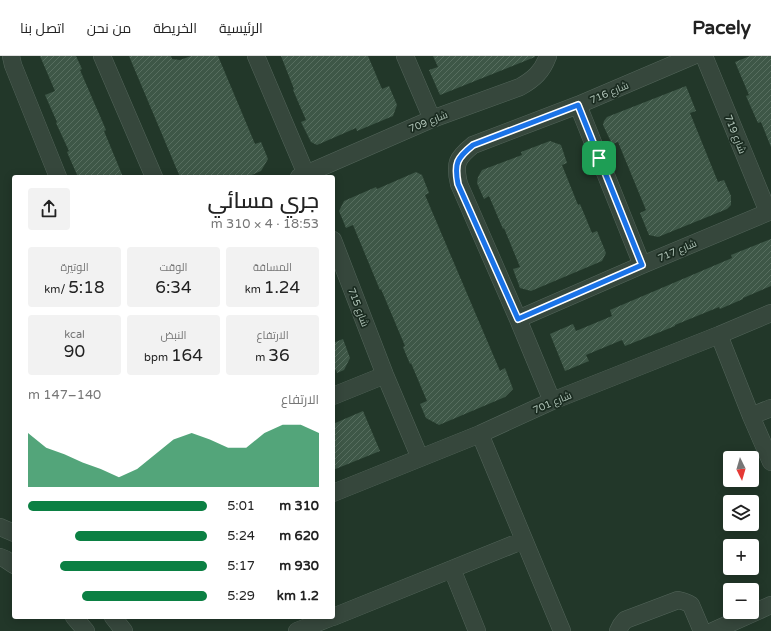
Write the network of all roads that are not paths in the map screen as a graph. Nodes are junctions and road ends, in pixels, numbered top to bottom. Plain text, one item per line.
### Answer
1 (11, 56) edge
2 (102, 56) edge
3 (256, 56) edge
4 (405, 56) edge
5 (548, 56) edge
6 (693, 56) edge
7 (704, 56) edge
8 (578, 105) junction
9 (432, 119) junction
10 (57, 175) edge
11 (153, 175) edge
12 (302, 175) edge
13 (770, 212) edge
14 (335, 245) edge
15 (642, 265) junction
16 (771, 313) edge
17 (518, 319) junction
18 (719, 335) junction
19 (385, 375) junction
20 (335, 395) edge
21 (552, 401) junction
22 (771, 408) edge
23 (751, 416) junction
24 (480, 434) junction
25 (420, 458) junction
26 (771, 462) edge
27 (335, 492) edge
28 (0, 527) edge
29 (12, 532) edge
30 (524, 540) junction
31 (0, 557) edge
32 (12, 564) edge
33 (452, 569) junction
34 (771, 605) edge
35 (335, 616) edge
36 (76, 619) edge
37 (115, 619) edge
38 (327, 619) edge
39 (619, 628) edge
40 (86, 631) edge
41 (124, 631) edge
42 (297, 631) edge
43 (477, 631) edge
44 (562, 631) edge
45 (605, 631) edge
46 (702, 631) edge
47 (713, 631) edge

1 - 10 street
2 - 11 street
3 - 12 street
4 - 9 street
5 - 9 street, شارع 709
6 - 8 street, شارع 716
7 - 13 street, شارع 719
8 - 15 street
8 - 17 street, شارع 716
9 - 12 street, شارع 709
13 - 15 street, شارع 717
14 - 19 street, شارع 715
15 - 17 street, شارع 717
16 - 18 street, شارع 701
17 - 21 street, شارع 716
18 - 21 street, شارع 701
18 - 23 street
19 - 20 street
19 - 25 street, شارع 715
21 - 24 street, شارع 701
22 - 23 street
23 - 26 street
24 - 25 street, شارع 701
24 - 30 street
25 - 27 street, شارع 701
28 - 29 street
30 - 33 street
30 - 44 street
31 - 32 street
33 - 35 street
33 - 43 street
34 - 47 street
36 - 40 street
37 - 41 street
38 - 42 street
39 - 45 street
39 - 46 street

